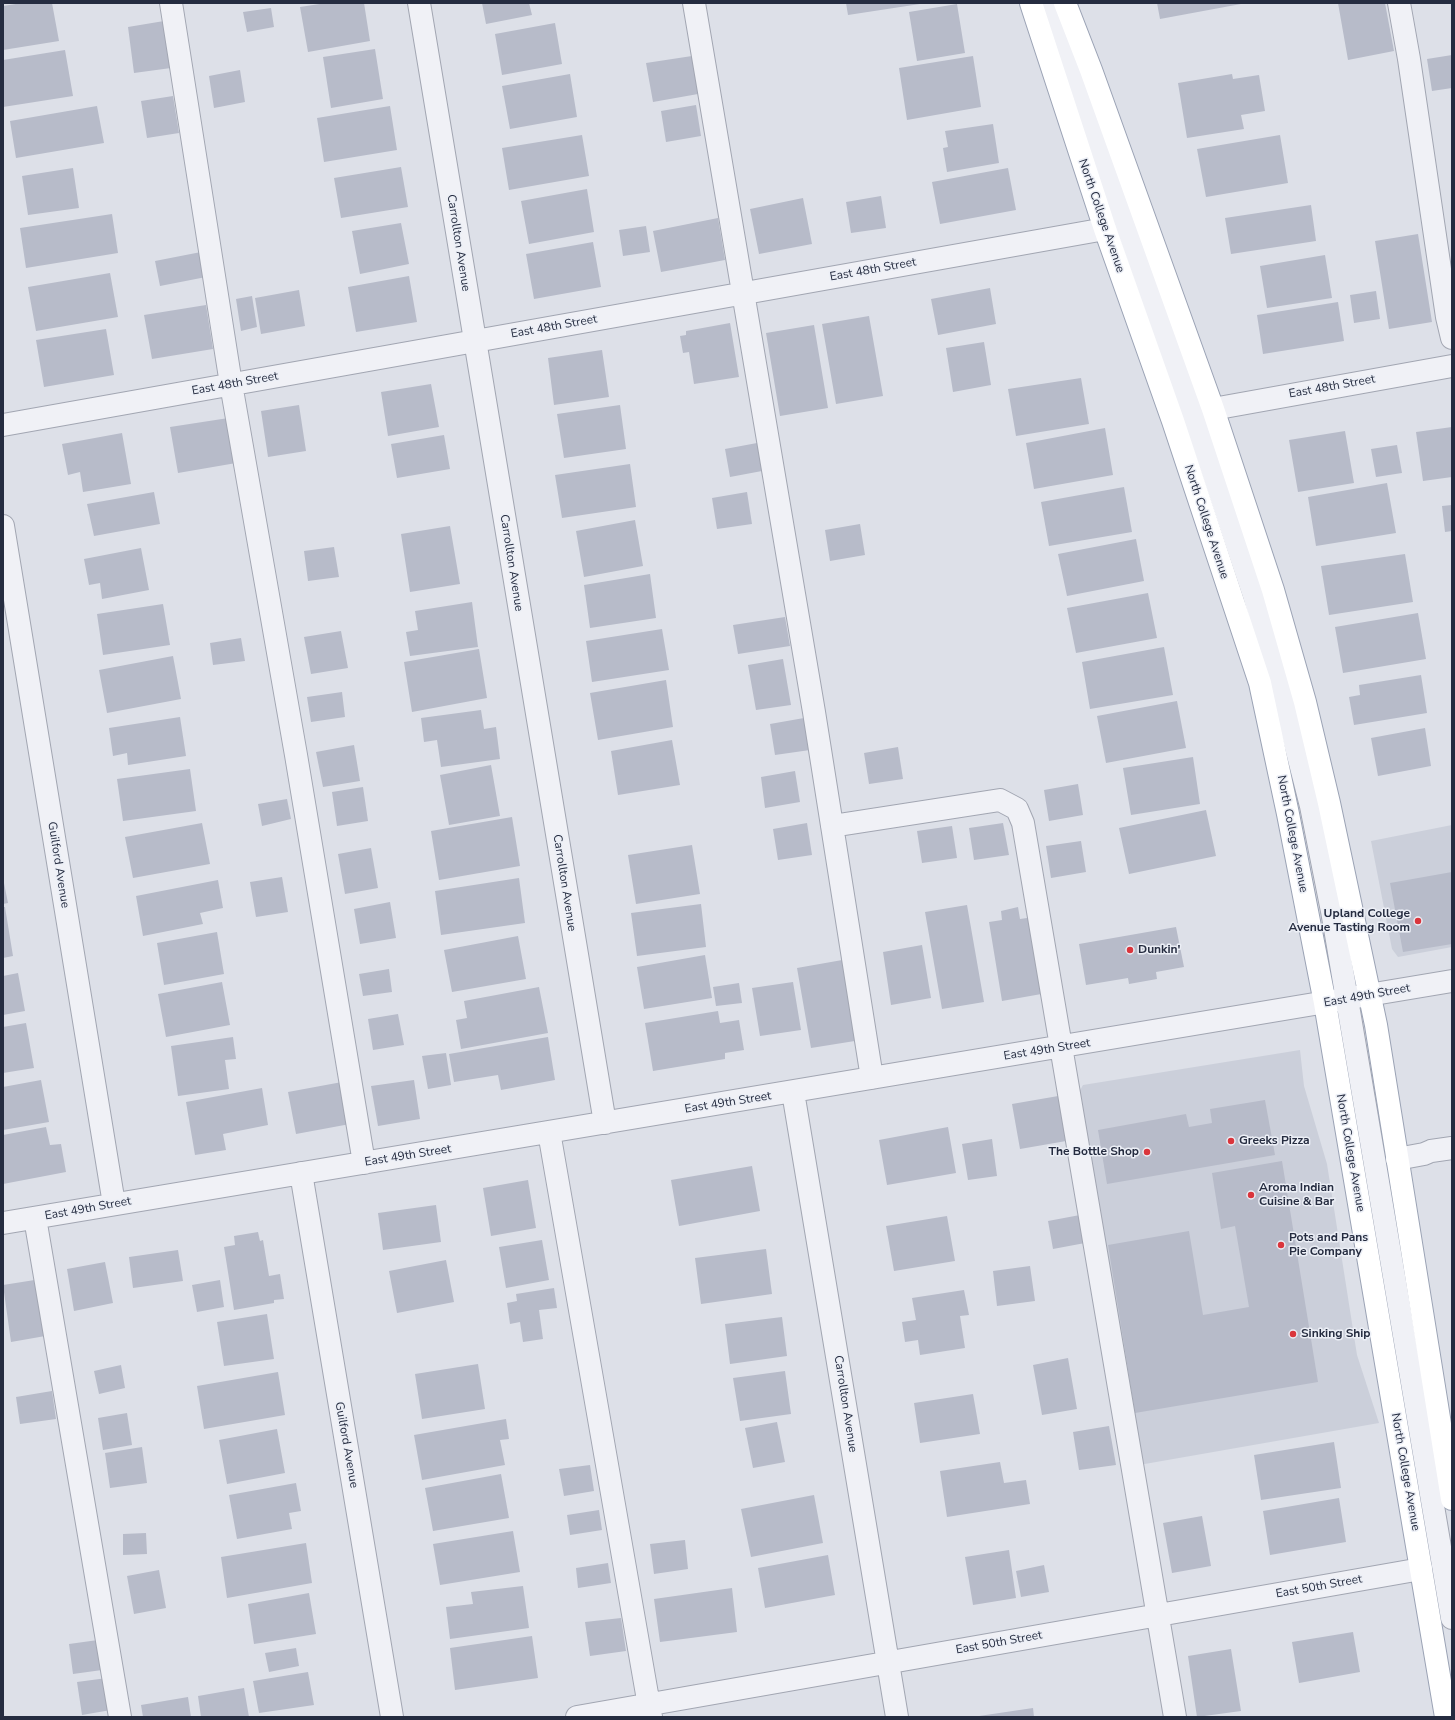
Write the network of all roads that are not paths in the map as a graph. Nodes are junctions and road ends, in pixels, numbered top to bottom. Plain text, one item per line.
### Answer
1 (171, 3) edge
2 (419, 3) edge
3 (694, 3) edge
4 (1031, 3) edge
5 (1048, 3) edge
6 (1065, 3) edge
7 (1399, 3) edge
8 (1105, 229) junction
9 (742, 293) junction
10 (1452, 338) edge
11 (474, 341) junction
12 (1452, 366) edge
13 (231, 384) junction
14 (1213, 409) junction
15 (3, 425) edge
16 (3, 526) edge
17 (832, 826) junction
18 (1452, 981) edge
19 (1370, 996) junction
20 (1347, 1000) junction
21 (1325, 1004) junction
22 (1061, 1047) junction
23 (872, 1078) junction
24 (793, 1092) junction
25 (605, 1123) junction
26 (550, 1132) junction
27 (1452, 1148) edge
28 (1397, 1159) junction
29 (364, 1163) junction
30 (301, 1173) junction
31 (114, 1204) junction
32 (35, 1218) junction
33 (3, 1223) edge
34 (1452, 1499) edge
35 (1421, 1569) junction
36 (1158, 1616) junction
37 (1452, 1618) edge
38 (888, 1662) junction
39 (650, 1711) edge
40 (120, 1717) edge
41 (392, 1717) edge
42 (577, 1717) edge
43 (897, 1717) edge
44 (1175, 1717) edge
45 (1446, 1717) edge

1 - 13 street
2 - 11 street, Carrollton Avenue
3 - 9 street
4 - 8 main road, North College Avenue
5 - 20 street, North College Avenue
6 - 14 main road
7 - 10 street
8 - 9 street, East 48th Street
8 - 21 main road, North College Avenue
9 - 11 street, East 48th Street
9 - 17 street
11 - 13 street, East 48th Street
11 - 25 street, Carrollton Avenue
12 - 14 street, East 48th Street
13 - 15 street, East 48th Street
13 - 29 street
14 - 19 main road
16 - 31 street, Guilford Avenue
17 - 22 street
17 - 23 street
18 - 19 street, East 49th Street
19 - 20 street, East 49th Street
19 - 28 main road
20 - 21 street, East 49th Street
20 - 37 street, North College Avenue
21 - 22 street, East 49th Street
21 - 35 main road, North College Avenue
22 - 23 street, East 49th Street
22 - 36 street
23 - 24 street, East 49th Street
24 - 25 street, East 49th Street
24 - 38 street, Carrollton Avenue
25 - 26 street, East 49th Street
26 - 29 street, East 49th Street
26 - 39 street
27 - 28 street
28 - 34 main road
29 - 30 street, East 49th Street
30 - 31 street, East 49th Street
30 - 41 street, Guilford Avenue
31 - 32 street, East 49th Street
32 - 33 street, East 49th Street
32 - 40 street
35 - 36 street, East 50th Street
35 - 45 main road, North College Avenue
36 - 38 street, East 50th Street
36 - 44 street
38 - 39 street, East 50th Street
38 - 43 street, Carrollton Avenue
39 - 42 street, East 50th Street

